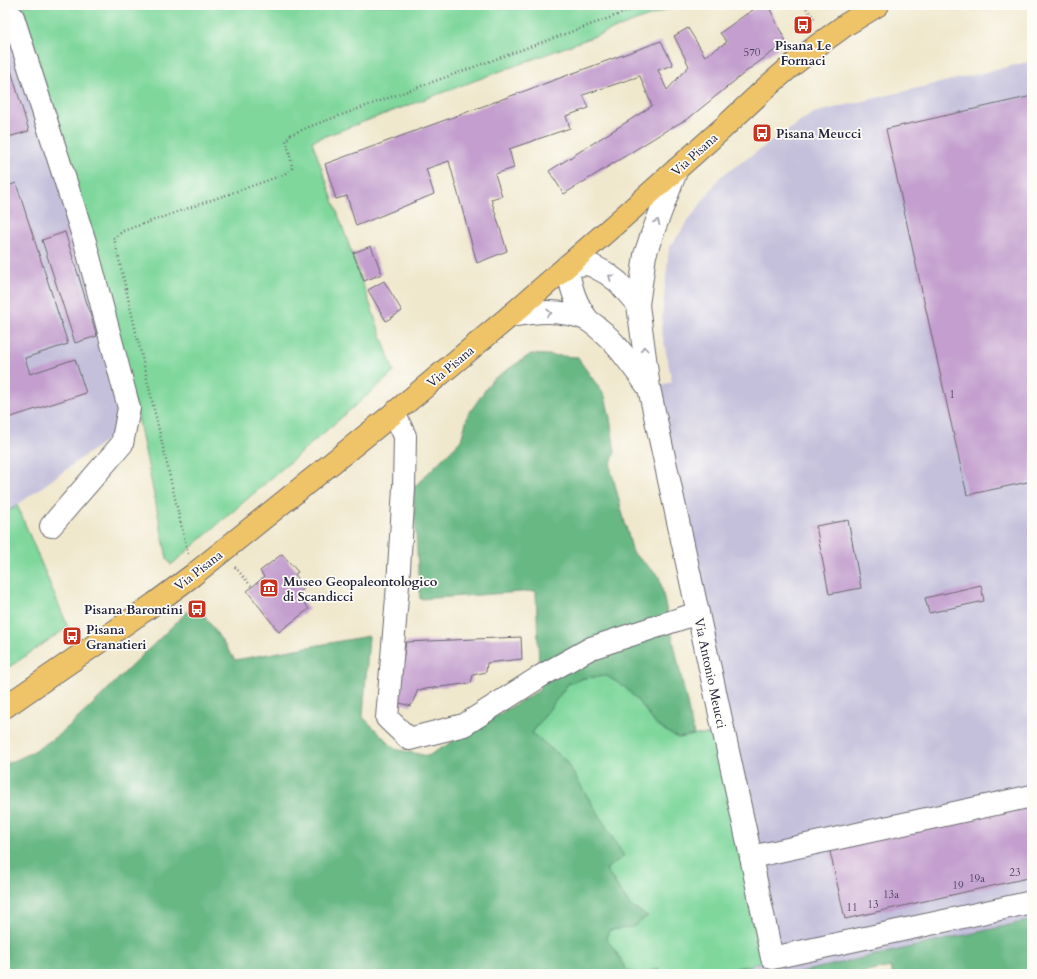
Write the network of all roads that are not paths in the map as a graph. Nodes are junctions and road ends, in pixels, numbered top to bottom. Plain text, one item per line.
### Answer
1 (878, 5) edge
2 (14, 17) dead end
3 (677, 169) junction
4 (567, 266) junction
5 (638, 305) junction
6 (510, 316) junction
7 (588, 320) junction
8 (649, 388) junction
9 (394, 413) junction
10 (52, 526) dead end
11 (698, 613) junction
12 (5, 707) edge
13 (1032, 796) edge
14 (751, 857) junction
15 (1032, 902) edge

1 - 3 main road, Via Pisana
2 - 10 street
3 - 4 main road, Via Pisana
5 -> 3 street, Via Antonio Meucci
5 -> 4 street
4 - 6 main road, Via Pisana
4 - 7 street, Via Antonio Meucci
8 -> 5 street, Via Antonio Meucci
6 -> 7 street, Via Antonio Meucci
6 - 9 main road, Via Pisana
7 - 8 street, Via Antonio Meucci
8 - 11 street, Via Antonio Meucci
9 - 11 street
9 - 12 main road, Via Pisana
11 - 14 street, Via Antonio Meucci
13 - 14 street
14 - 15 street, Via Antonio Meucci

